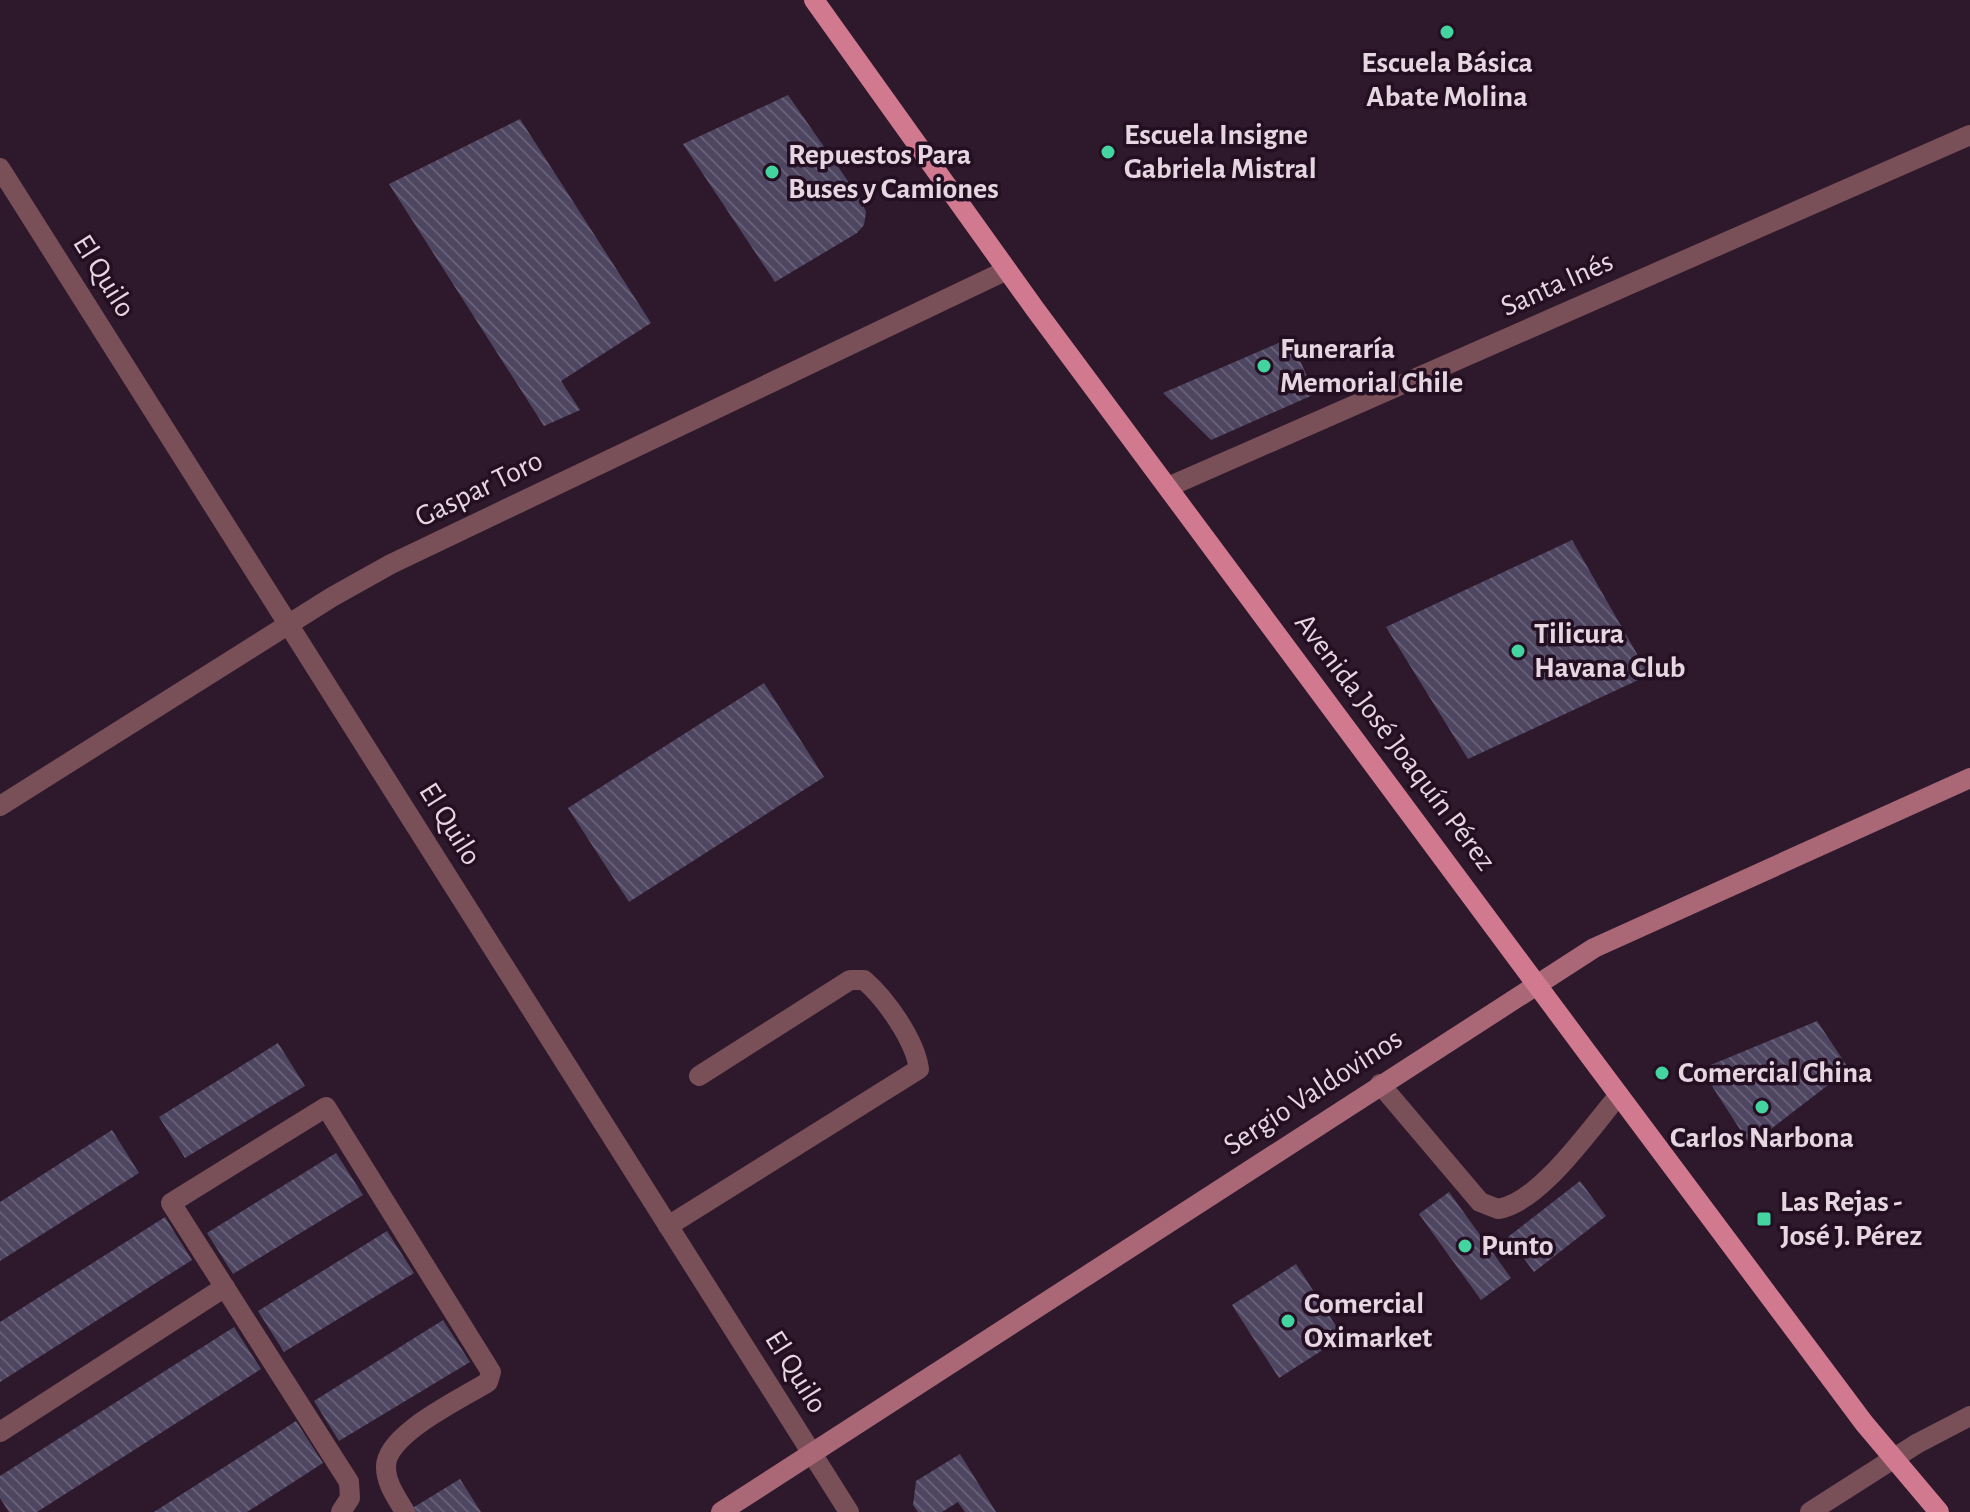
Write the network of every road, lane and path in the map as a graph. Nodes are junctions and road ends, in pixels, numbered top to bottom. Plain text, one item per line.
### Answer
1 (814, 0) edge
2 (1970, 135) edge
3 (0, 168) edge
4 (1007, 270) junction
5 (1168, 487) junction
6 (289, 625) junction
7 (1970, 778) edge
8 (0, 806) edge
9 (1536, 983) junction
10 (699, 1076) dead end
11 (1380, 1084) junction
12 (1619, 1095) junction
13 (668, 1226) junction
14 (225, 1287) junction
15 (1970, 1416) edge
16 (0, 1432) edge
17 (812, 1454) junction
18 (1892, 1459) junction
19 (341, 1512) edge
20 (405, 1512) edge
21 (721, 1512) edge
22 (849, 1512) edge
23 (1810, 1512) edge
24 (1939, 1512) edge

1 - 4 main road, Avenida José Joaquín Pérez
2 - 5 street, Santa Inés
3 - 6 street, El Quilo
4 - 5 main road, Avenida José Joaquín Pérez
4 - 6 street, Gaspar Toro
5 - 9 main road, Avenida José Joaquín Pérez
6 - 8 street, Gaspar Toro
6 - 13 street, El Quilo
7 - 9 main road, Sergio Valdovinos
9 - 11 main road, Sergio Valdovinos
9 - 12 main road, Avenida José Joaquín Pérez
10 - 13 street
11 - 12 street
11 - 17 main road, Sergio Valdovinos
12 - 18 main road, Avenida José Joaquín Pérez
13 - 17 street, El Quilo
14 - 16 street
14 - 19 street
14 - 20 street
15 - 18 street
17 - 21 main road, Sergio Valdovinos
17 - 22 street, El Quilo
18 - 23 street
18 - 24 main road, Avenida José Joaquín Pérez

